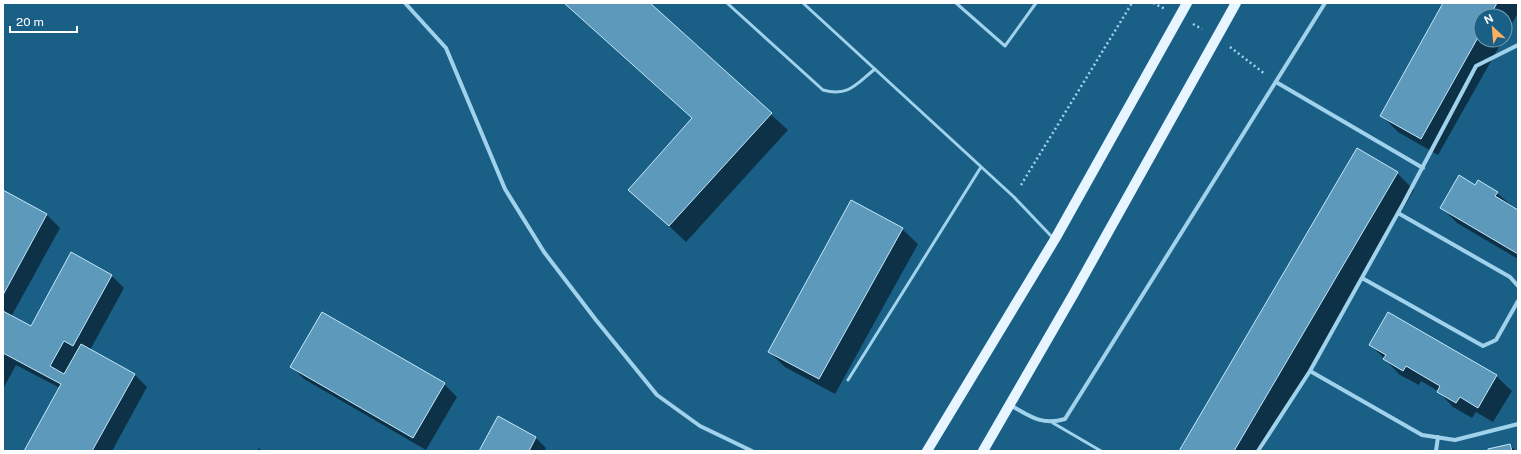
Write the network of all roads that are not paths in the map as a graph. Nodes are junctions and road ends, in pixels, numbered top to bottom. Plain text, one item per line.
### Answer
1 (405, 3) edge
2 (727, 3) edge
3 (803, 3) edge
4 (956, 3) edge
5 (1036, 3) edge
6 (1187, 3) edge
7 (1236, 3) edge
8 (1325, 3) edge
9 (1518, 45) edge
10 (875, 69) junction
11 (1276, 82) junction
12 (980, 167) junction
13 (1423, 168) junction
14 (1398, 214) junction
15 (1055, 239) junction
16 (1362, 278) junction
17 (1518, 286) edge
18 (1518, 301) edge
19 (1310, 371) junction
20 (848, 380) dead end
21 (1010, 405) junction
22 (1053, 422) junction
23 (1518, 424) edge
24 (1438, 438) junction
25 (752, 451) edge
26 (927, 451) edge
27 (983, 451) edge
28 (1102, 451) edge
29 (1258, 451) edge
30 (1436, 451) edge

1 - 25 street
2 - 10 lane
3 - 10 lane
4 - 5 lane
6 - 15 main road
7 - 21 main road
8 - 11 street
9 - 13 street
10 - 12 lane
11 - 13 street
11 - 22 street
12 - 15 lane
12 - 20 lane
13 - 14 street
14 - 16 street
14 - 17 street
15 - 26 main road
16 - 18 street
16 - 19 street
19 - 24 street
19 - 29 street
21 - 22 street
21 - 27 main road
22 - 28 lane
23 - 24 street
24 - 30 street

